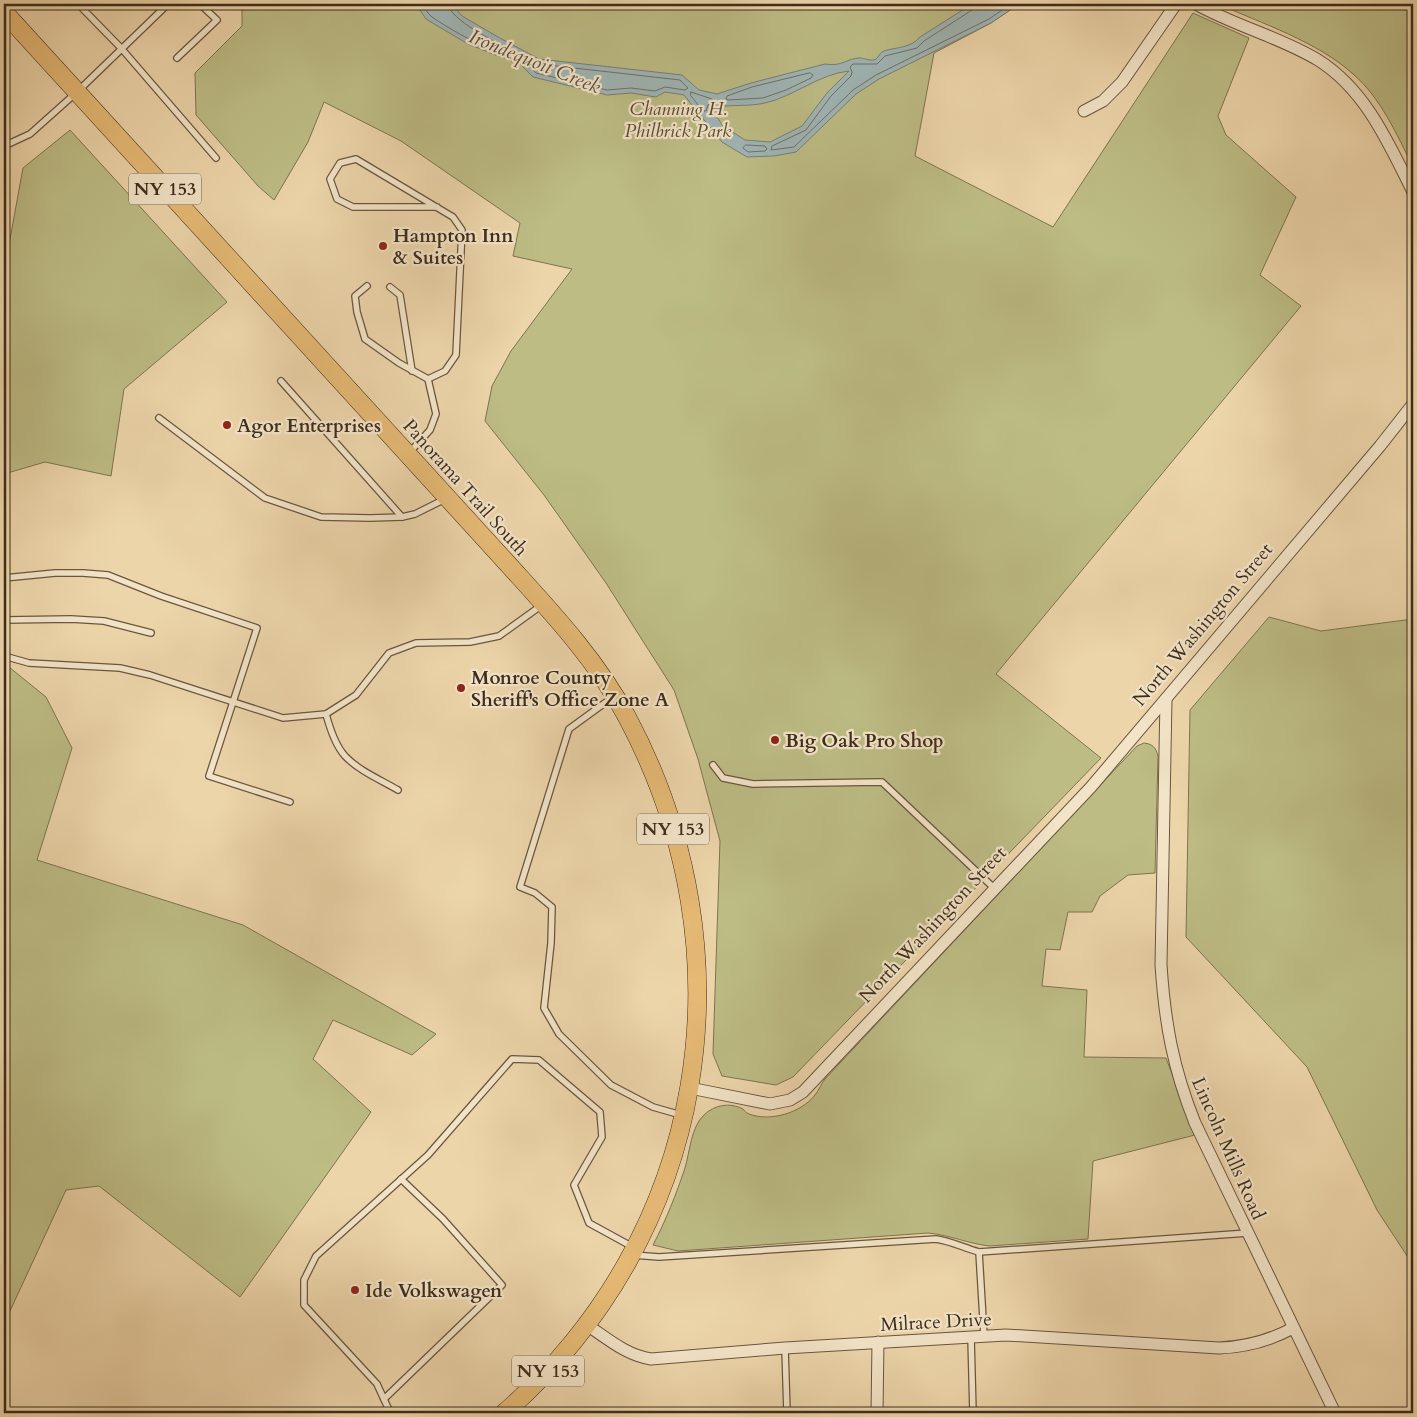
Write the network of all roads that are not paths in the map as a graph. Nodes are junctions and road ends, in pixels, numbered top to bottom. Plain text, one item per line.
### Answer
1 (78, 4) edge
2 (168, 4) edge
3 (200, 4) edge
4 (1176, 4) edge
5 (1196, 4) edge
6 (4, 12) edge
7 (121, 48) junction
8 (178, 58) dead end
9 (77, 92) junction
10 (1084, 111) dead end
11 (4, 146) edge
12 (216, 158) dead end
13 (1413, 192) edge
14 (437, 207) junction
15 (367, 286) dead end
16 (390, 287) dead end
17 (412, 370) junction
18 (428, 379) junction
19 (282, 381) dead end
20 (1413, 404) edge
21 (159, 418) dead end
22 (408, 455) junction
23 (447, 498) junction
24 (402, 517) junction
25 (4, 578) edge
26 (544, 604) junction
27 (4, 620) edge
28 (151, 633) dead end
29 (4, 656) edge
30 (614, 695) junction
31 (1166, 699) junction
32 (232, 702) junction
33 (326, 714) junction
34 (713, 765) dead end
35 (398, 790) dead end
36 (290, 802) dead end
37 (995, 889) junction
38 (690, 1088) junction
39 (683, 1116) junction
40 (401, 1179) junction
41 (1248, 1233) junction
42 (633, 1252) junction
43 (980, 1252) junction
44 (587, 1325) junction
45 (1293, 1328) junction
46 (984, 1336) junction
47 (971, 1337) junction
48 (878, 1342) junction
49 (785, 1348) junction
50 (384, 1399) junction
51 (1331, 1412) edge
52 (393, 1413) edge
53 (504, 1413) edge
54 (788, 1413) edge
55 (877, 1413) edge
56 (974, 1413) edge

1 - 7 lane
2 - 7 lane
3 - 8 lane
4 - 10 street
5 - 13 street
6 - 9 main road, Panorama Trail South / NY 153
7 - 9 lane
7 - 12 lane
9 - 11 lane
9 - 22 main road, Panorama Trail South / NY 153
14 - 14 lane
14 - 18 lane
15 - 17 lane
16 - 17 lane
17 - 18 lane
18 - 22 lane
19 - 24 lane
20 - 31 street, North Washington Street
21 - 24 lane
22 - 23 main road, Panorama Trail South / NY 153
23 - 24 lane
23 - 26 main road, Panorama Trail South / NY 153
25 - 32 lane
26 - 30 main road, Panorama Trail South / NY 153
26 - 33 lane
27 - 28 lane
29 - 32 lane
30 - 38 main road, Panorama Trail South / NY 153
30 - 39 lane
31 - 37 street, North Washington Street
31 - 41 street, Lincoln Mills Road
32 - 33 lane
32 - 36 lane
33 - 35 lane
34 - 37 lane
37 - 38 street, North Washington Street
38 - 39 main road, NY 153
39 - 42 main road, NY 153
40 - 42 lane
40 - 50 lane
40 - 50 lane
41 - 43 lane
41 - 45 street, Lincoln Mills Road
42 - 43 lane
42 - 44 main road, NY 153
43 - 46 lane
44 - 49 street, Milrace Drive
44 - 53 main road, NY 153
45 - 46 street, Milrace Drive
45 - 51 street, Lincoln Mills Road
46 - 47 street, Milrace Drive
47 - 48 street, Milrace Drive
47 - 56 lane
48 - 49 street, Milrace Drive
48 - 55 street
49 - 54 lane
50 - 52 lane

